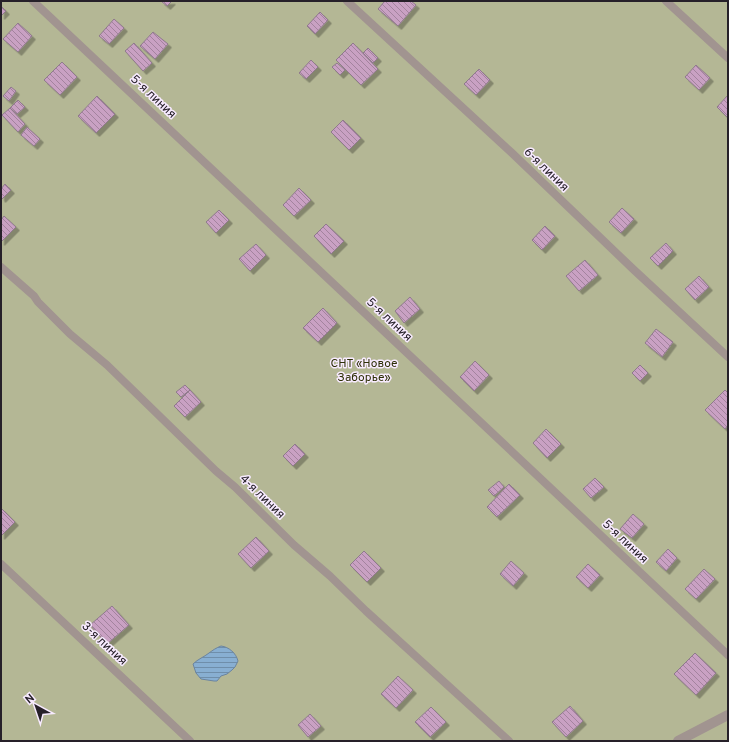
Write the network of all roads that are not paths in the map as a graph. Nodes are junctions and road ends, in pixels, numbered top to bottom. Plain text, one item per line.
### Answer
1 (33, 1) edge
2 (347, 1) edge
3 (666, 1) edge
4 (728, 58) edge
5 (1, 267) edge
6 (728, 357) edge
7 (1, 564) edge
8 (728, 656) edge
9 (728, 715) edge
10 (190, 741) edge
11 (509, 741) edge
12 (678, 741) edge

1 - 8 lane, 5-я линия
2 - 6 lane, 6-я линия
3 - 4 lane
5 - 11 lane, 4-я линия
7 - 10 lane, 3-я линия
9 - 12 street

